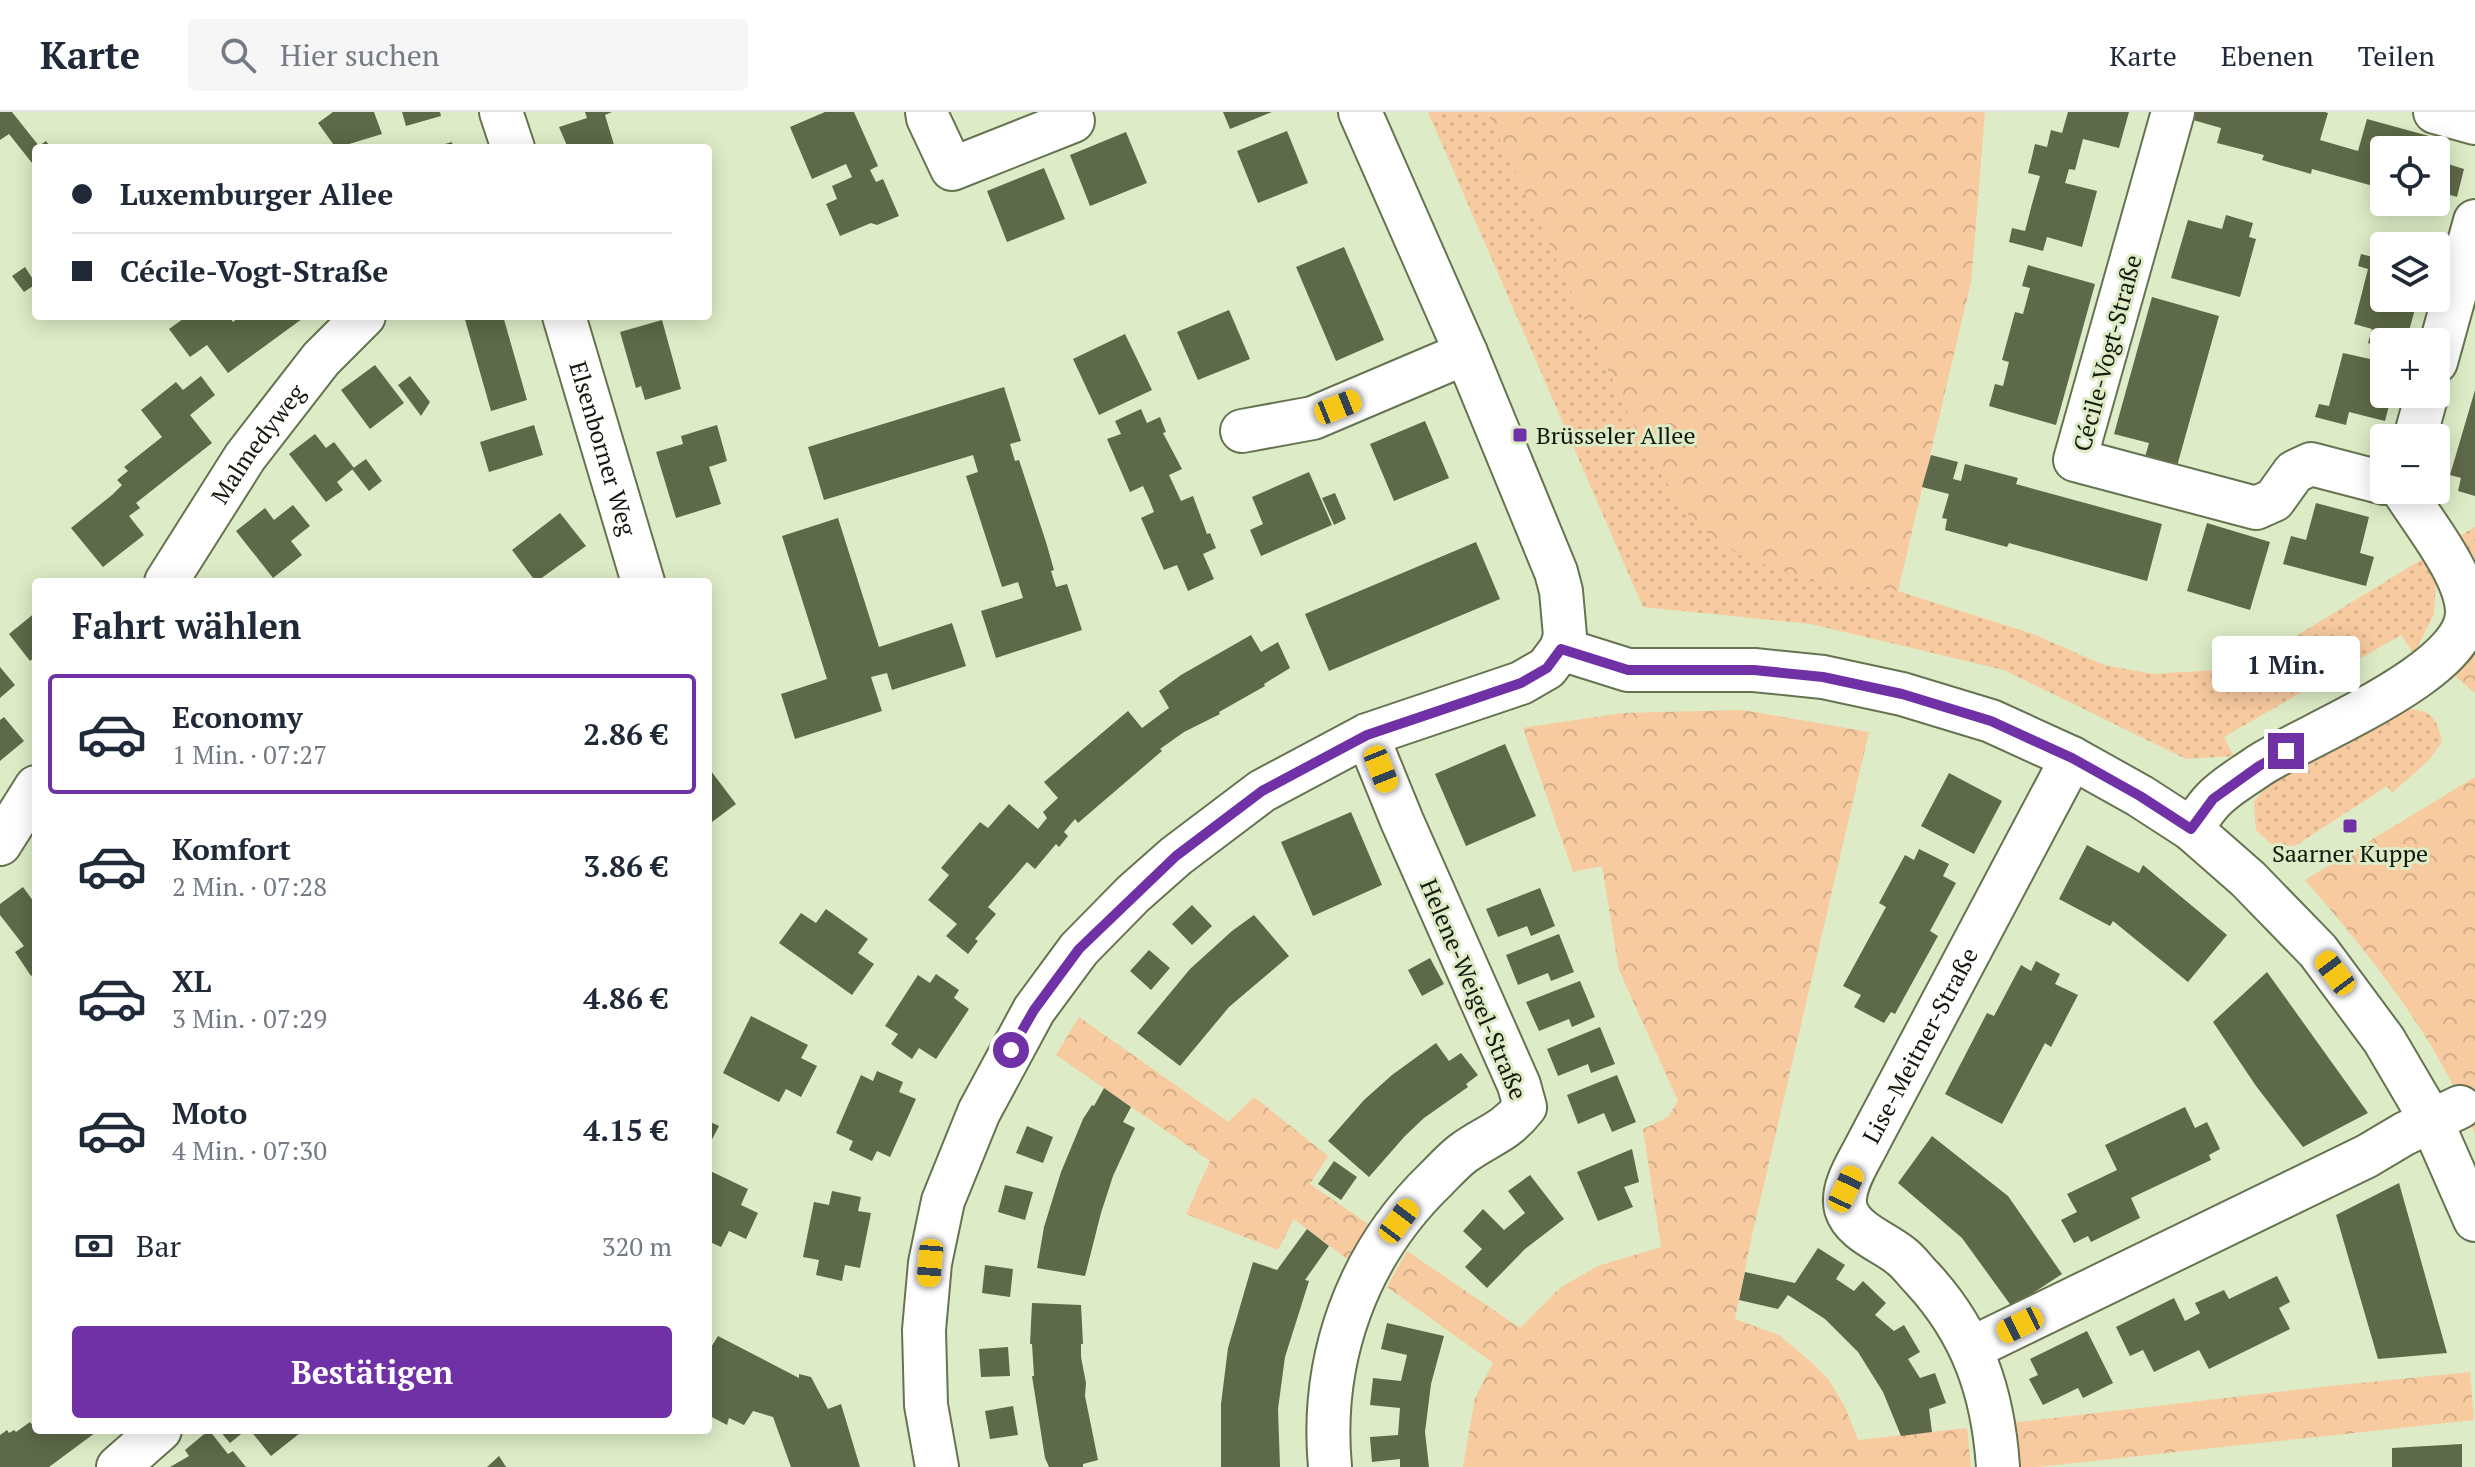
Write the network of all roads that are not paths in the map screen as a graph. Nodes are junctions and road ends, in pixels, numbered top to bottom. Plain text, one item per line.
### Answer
1 (501, 112) edge
2 (927, 112) edge
3 (1360, 112) edge
4 (2173, 112) edge
5 (2435, 112) edge
6 (1073, 121) dead end
7 (2475, 123) edge
8 (512, 144) edge
9 (2475, 221) edge
10 (360, 320) edge
11 (565, 320) edge
12 (2445, 328) edge
13 (1466, 353) junction
14 (1242, 431) dead end
15 (2370, 479) edge
16 (2412, 504) edge
17 (169, 578) edge
18 (642, 578) edge
19 (1561, 649) junction
20 (1367, 735) junction
21 (2072, 758) junction
22 (32, 793) edge
23 (2191, 829) junction
24 (0, 844) edge
25 (2446, 1113) junction
26 (2475, 1220) edge
27 (1972, 1348) junction
28 (155, 1434) edge
29 (118, 1467) edge
30 (937, 1467) edge
31 (1330, 1467) edge
32 (1998, 1467) edge

1 - 8 street
2 - 6 street
3 - 13 street
4 - 15 street, Cécile-Vogt-Straße
5 - 7 street
9 - 12 street
10 - 17 street, Malmedyweg
11 - 18 street, Elsenborner Weg
13 - 14 street
13 - 19 street
16 - 23 street
19 - 20 street
19 - 21 street
20 - 30 street
20 - 31 street, Helene-Weigel-Straße
21 - 23 street
21 - 27 street, Lise-Meitner-Straße
22 - 24 street
23 - 25 street
25 - 26 street
25 - 27 street
27 - 32 street, Lise-Meitner-Straße
28 - 29 street

